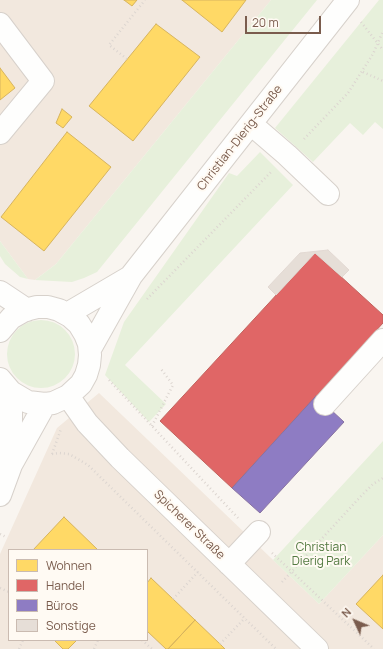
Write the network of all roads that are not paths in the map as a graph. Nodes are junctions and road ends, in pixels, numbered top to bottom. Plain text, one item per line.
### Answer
1 (347, 1) edge
2 (0, 24) edge
3 (251, 124) junction
4 (0, 132) edge
5 (328, 194) dead end
6 (131, 276) junction
7 (0, 292) edge
8 (27, 310) junction
9 (67, 314) junction
10 (0, 331) edge
11 (383, 340) edge
12 (90, 349) junction
13 (5, 386) edge
14 (68, 396) junction
15 (44, 404) junction
16 (325, 404) dead end
17 (11, 466) junction
18 (0, 495) edge
19 (259, 532) dead end
20 (229, 564) junction
21 (317, 649) edge

1 - 3 street, Christian-Dierig-Straße
2 - 4 street
3 - 5 street
3 - 6 street, Christian-Dierig-Straße
6 - 9 street, Christian-Dierig-Straße
6 - 12 street, Christian-Dierig-Straße
7 - 8 street
8 - 9 street
8 - 10 street
9 - 12 street
11 - 16 street
12 - 14 street
13 - 15 street
13 - 17 street
14 - 15 street
14 - 20 street, Spicherer Straße
15 - 17 street
17 - 18 street
19 - 20 street
20 - 21 street, Spicherer Straße

